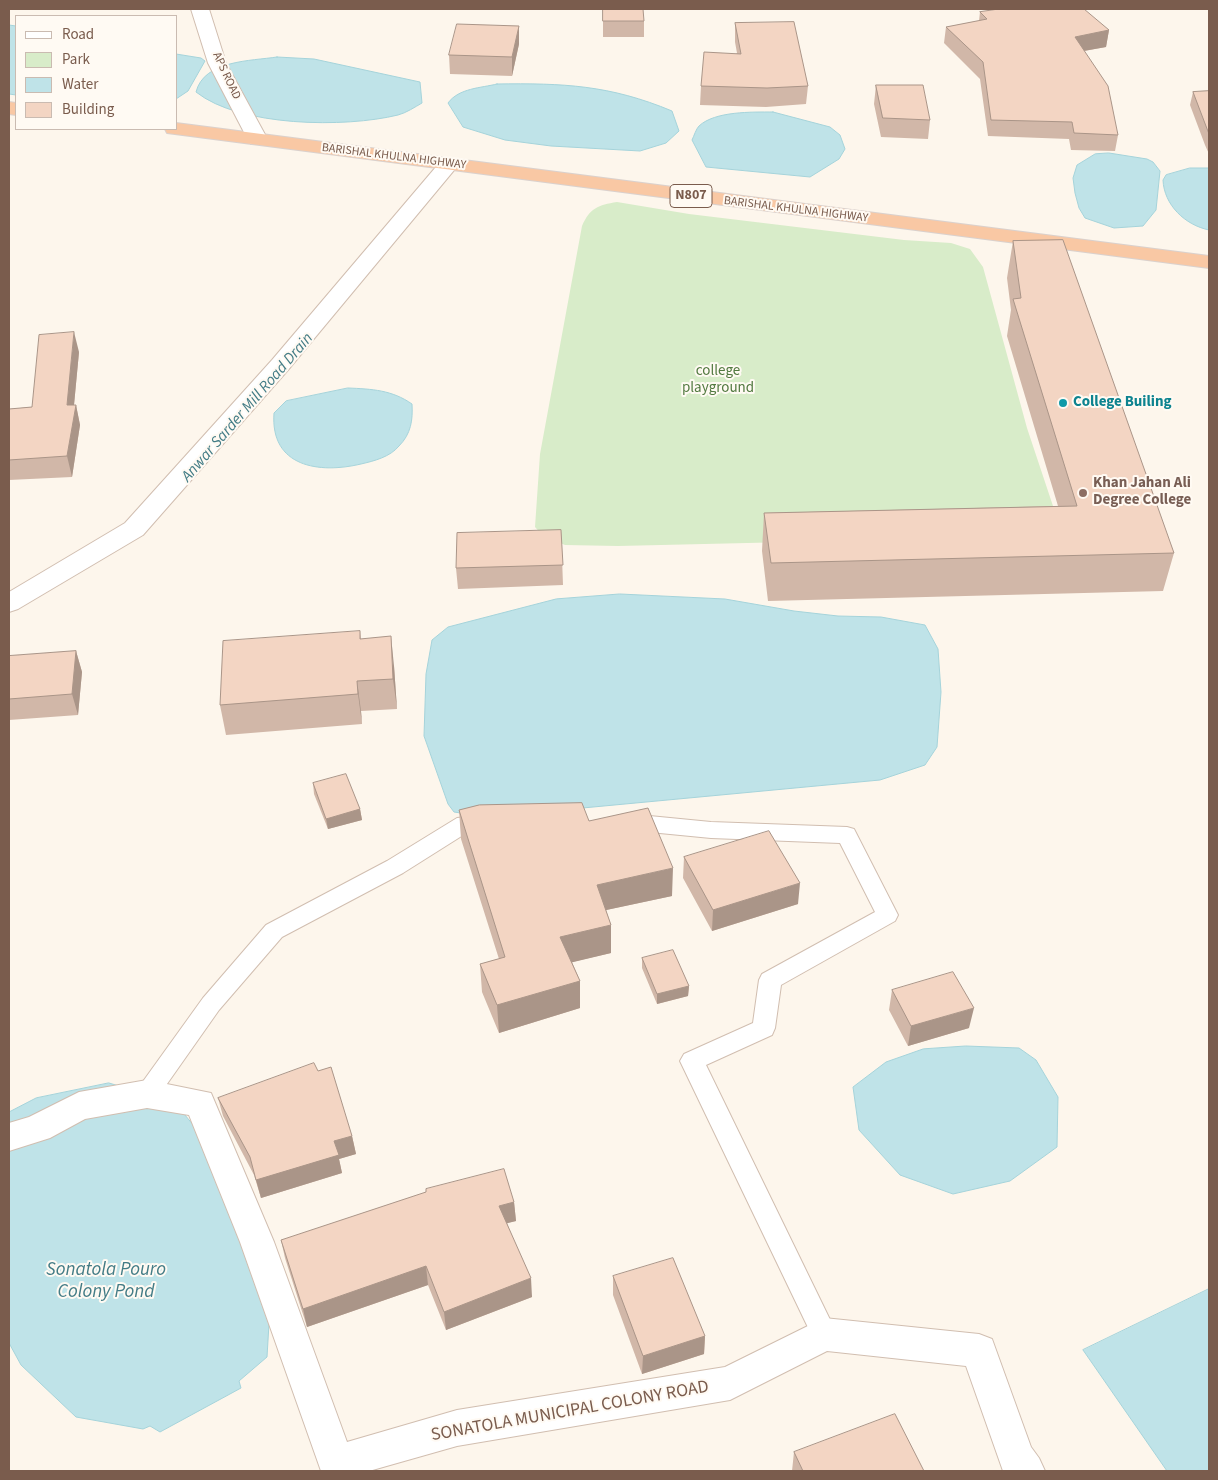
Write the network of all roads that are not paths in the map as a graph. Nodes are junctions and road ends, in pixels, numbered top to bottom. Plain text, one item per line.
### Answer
1 (200, 9) edge
2 (178, 130) edge
3 (258, 140) junction
4 (448, 164) junction
5 (1209, 262) edge
6 (9, 603) edge
7 (605, 820) edge
8 (510, 823) edge
9 (147, 1094) junction
10 (9, 1137) edge
11 (824, 1334) junction
12 (1026, 1471) edge

1 - 3 street, APS ROAD
2 - 3 highway, BARISHAL KHULNA HIGHWAY / N807
3 - 4 highway, BARISHAL KHULNA HIGHWAY / N807
4 - 5 highway, BARISHAL KHULNA HIGHWAY / N807
4 - 6 street
7 - 11 lane
8 - 9 lane
9 - 10 street, SONATOLA MUNICIPAL COLONY ROAD
9 - 11 street, SONATOLA MUNICIPAL COLONY ROAD
11 - 12 street

